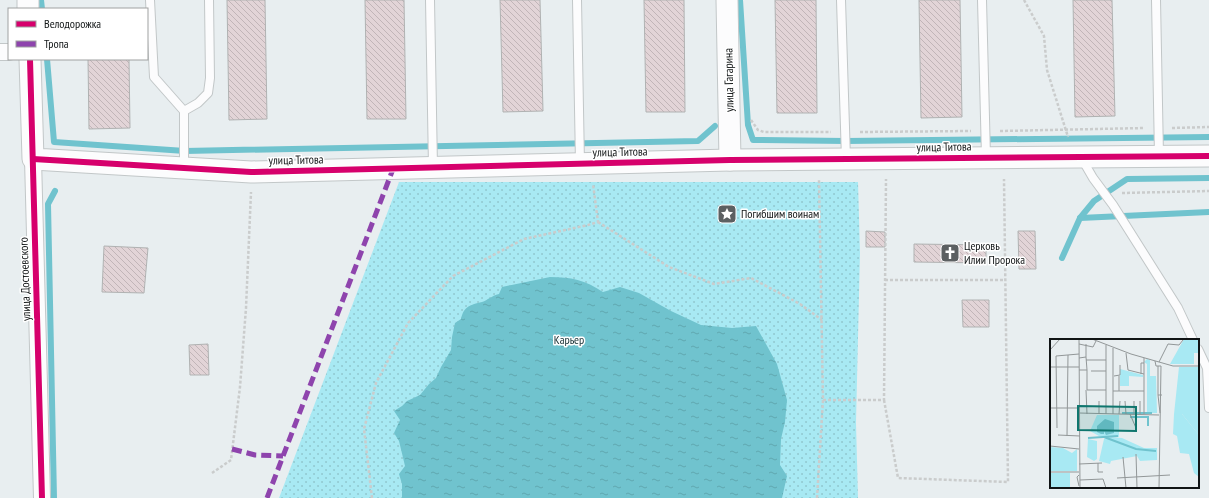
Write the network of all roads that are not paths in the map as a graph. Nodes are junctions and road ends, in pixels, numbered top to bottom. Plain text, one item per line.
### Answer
1 (150, 0) edge
2 (209, 0) edge
3 (430, 0) edge
4 (577, 0) edge
5 (727, 0) edge
6 (841, 0) edge
7 (982, 0) edge
8 (1156, 0) edge
9 (30, 60) edge
10 (184, 111) junction
11 (1159, 156) junction
12 (1209, 156) edge
13 (1081, 157) junction
14 (986, 158) junction
15 (33, 159) junction
16 (846, 159) junction
17 (730, 160) junction
18 (580, 164) junction
19 (184, 168) junction
20 (433, 168) junction
21 (1194, 339) edge
22 (1199, 351) edge
23 (1209, 408) edge
24 (42, 498) edge

1 - 10 lane
2 - 10 lane
3 - 20 lane
4 - 18 lane
5 - 17 street, улица Гагарина
6 - 16 lane
7 - 14 lane
8 - 11 lane
9 - 15 street, улица Достоевского
10 - 19 lane
11 - 12 street, улица Титова
11 - 13 street, улица Титова
13 - 14 street, улица Титова
13 - 21 lane
14 - 16 street, улица Титова
15 - 19 street, улица Титова
15 - 24 street, улица Достоевского
16 - 17 street, улица Титова
17 - 18 street, улица Титова
18 - 20 street, улица Титова
19 - 20 street, улица Титова
22 - 23 lane

